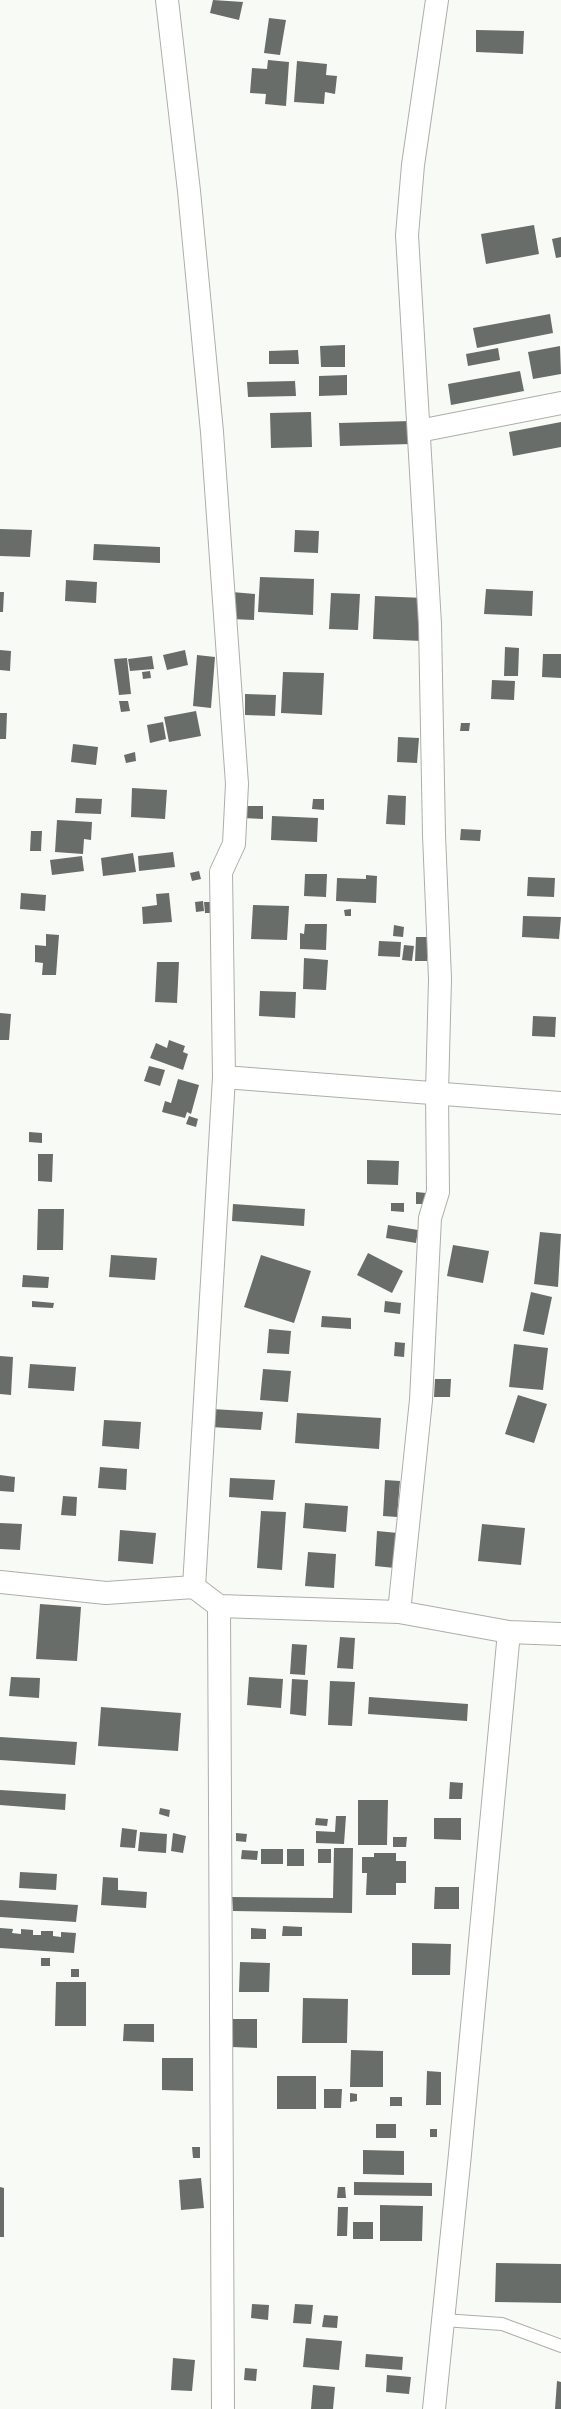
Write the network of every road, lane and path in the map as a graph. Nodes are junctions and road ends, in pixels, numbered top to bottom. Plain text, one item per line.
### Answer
1 (167, 0) edge
2 (437, 0) edge
3 (561, 403) edge
4 (419, 431) junction
5 (224, 1077) junction
6 (437, 1093) junction
7 (561, 1103) edge
8 (0, 1582) edge
9 (194, 1588) junction
10 (219, 1606) junction
11 (399, 1612) junction
12 (509, 1632) junction
13 (561, 1634) edge
14 (443, 2320) junction
15 (561, 2346) edge
16 (223, 2409) edge
17 (434, 2409) edge

1 - 5 street
2 - 4 street
3 - 4 street
4 - 6 street
5 - 6 street
5 - 9 street
6 - 7 street
6 - 11 street
8 - 9 street
9 - 10 street
10 - 11 street
10 - 16 street
11 - 12 street
12 - 13 street
12 - 14 street
14 - 15 lane
14 - 17 street

